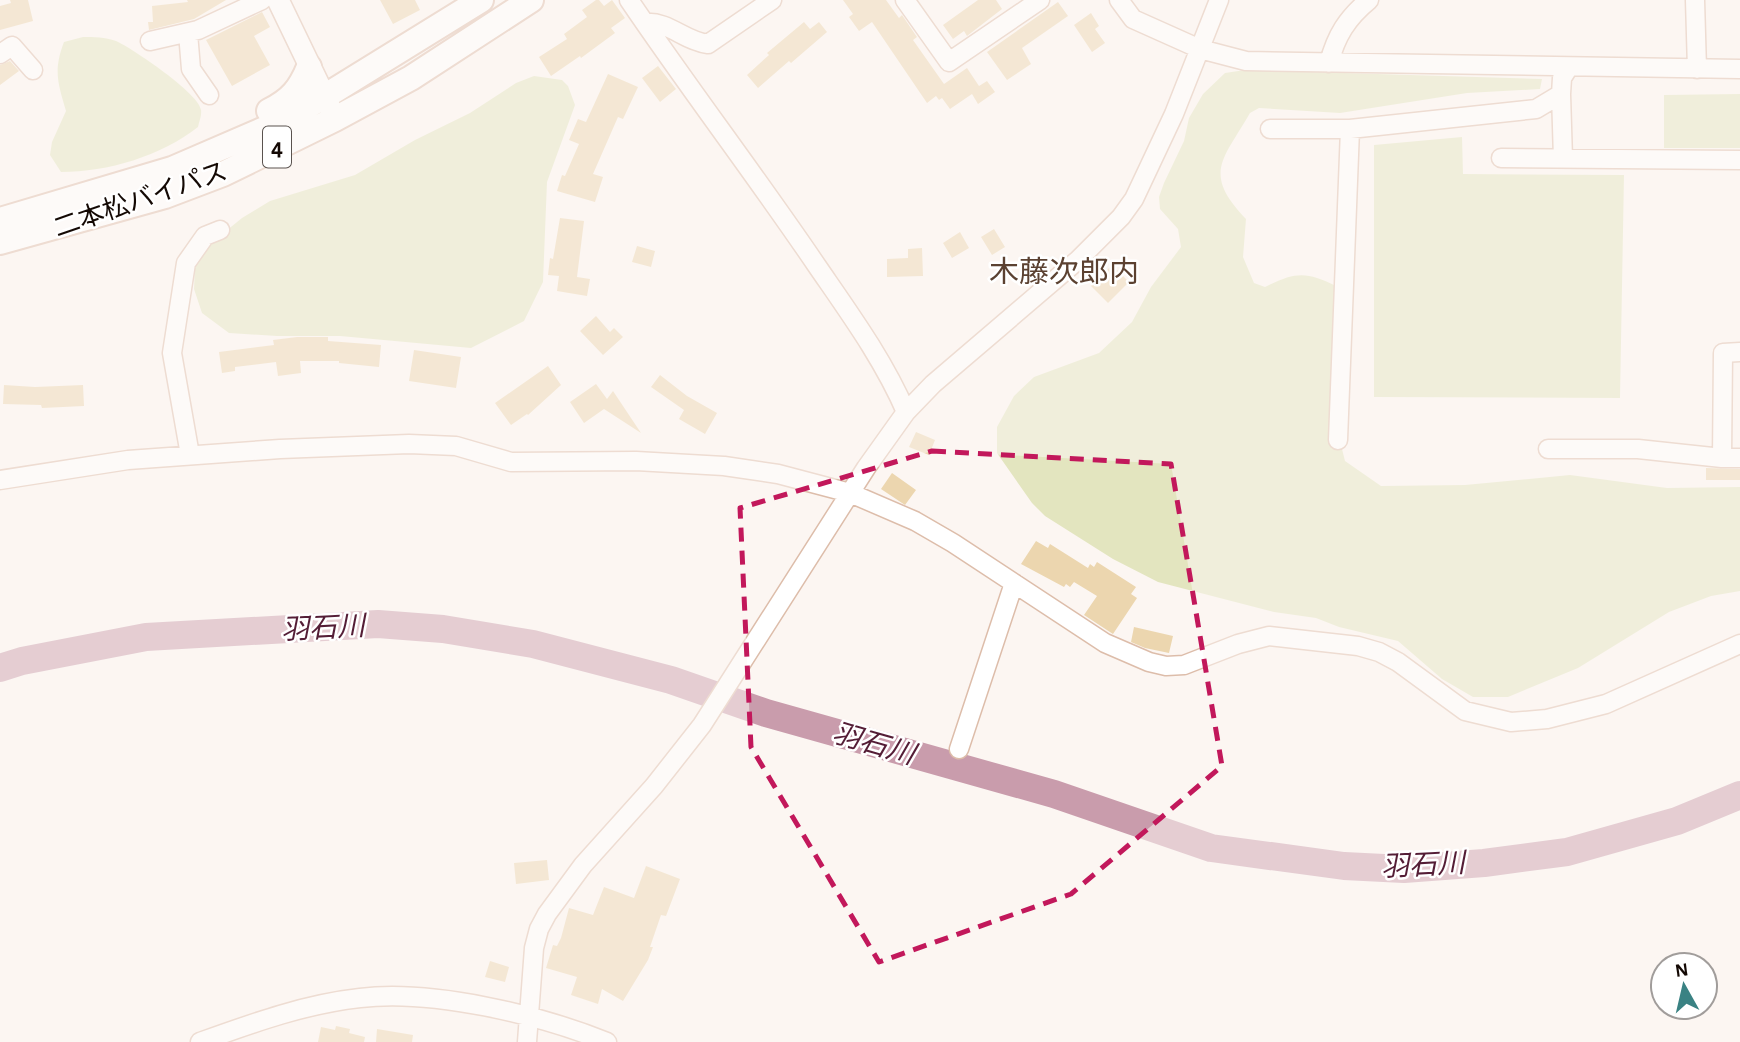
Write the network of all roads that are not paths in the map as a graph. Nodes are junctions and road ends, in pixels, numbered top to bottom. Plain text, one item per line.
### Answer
1 (261, 0) edge
2 (278, 0) edge
3 (481, 0) edge
4 (531, 0) edge
5 (629, 0) edge
6 (772, 0) edge
7 (905, 0) edge
8 (1119, 0) edge
9 (1218, 0) edge
10 (1369, 0) edge
11 (1695, 0) edge
12 (1026, 3) edge
13 (645, 23) junction
14 (188, 33) junction
15 (150, 41) dead end
16 (1200, 49) junction
17 (0, 54) edge
18 (1329, 63) junction
19 (309, 67) junction
20 (1569, 67) junction
21 (1697, 69) junction
22 (1740, 69) edge
23 (33, 71) dead end
24 (1561, 94) junction
25 (209, 95) dead end
26 (330, 108) junction
27 (1270, 129) dead end
28 (1350, 129) junction
29 (1501, 158) dead end
30 (1563, 159) junction
31 (1740, 160) edge
32 (126, 184) junction
33 (0, 220) edge
34 (220, 230) dead end
35 (0, 242) edge
36 (1740, 352) edge
37 (906, 412) junction
38 (1338, 440) dead end
39 (1548, 449) dead end
40 (190, 455) junction
41 (1731, 458) edge
42 (0, 480) edge
43 (850, 493) junction
44 (1014, 583) junction
45 (1740, 644) edge
46 (959, 749) dead end
47 (528, 1018) junction
48 (200, 1042) edge
49 (527, 1042) edge
50 (607, 1042) edge

1 - 14 street
2 - 19 main road
3 - 26 highway, 二本松バイパス / 4
4 - 26 highway, 二本松バイパス / 4
5 - 13 street
6 - 13 street
7 - 12 street
8 - 16 street
9 - 16 street
10 - 18 street
11 - 21 street
13 - 37 street
14 - 15 street
14 - 25 street
16 - 18 street
16 - 37 street
17 - 23 street
18 - 20 street
19 - 26 main road
19 - 32 highway
20 - 21 street
20 - 24 street
21 - 22 street
24 - 28 street
24 - 30 street
26 - 32 highway, 二本松バイパス / 4
26 - 35 highway, 二本松バイパス / 4
27 - 28 street
28 - 38 street
29 - 30 street
30 - 31 street
32 - 33 highway, 二本松バイパス / 4
34 - 40 street
36 - 41 street
37 - 43 street
39 - 41 street
40 - 42 street
40 - 43 street
43 - 44 street
43 - 47 street
44 - 45 street
44 - 46 street
47 - 48 street
47 - 49 street
47 - 50 street

